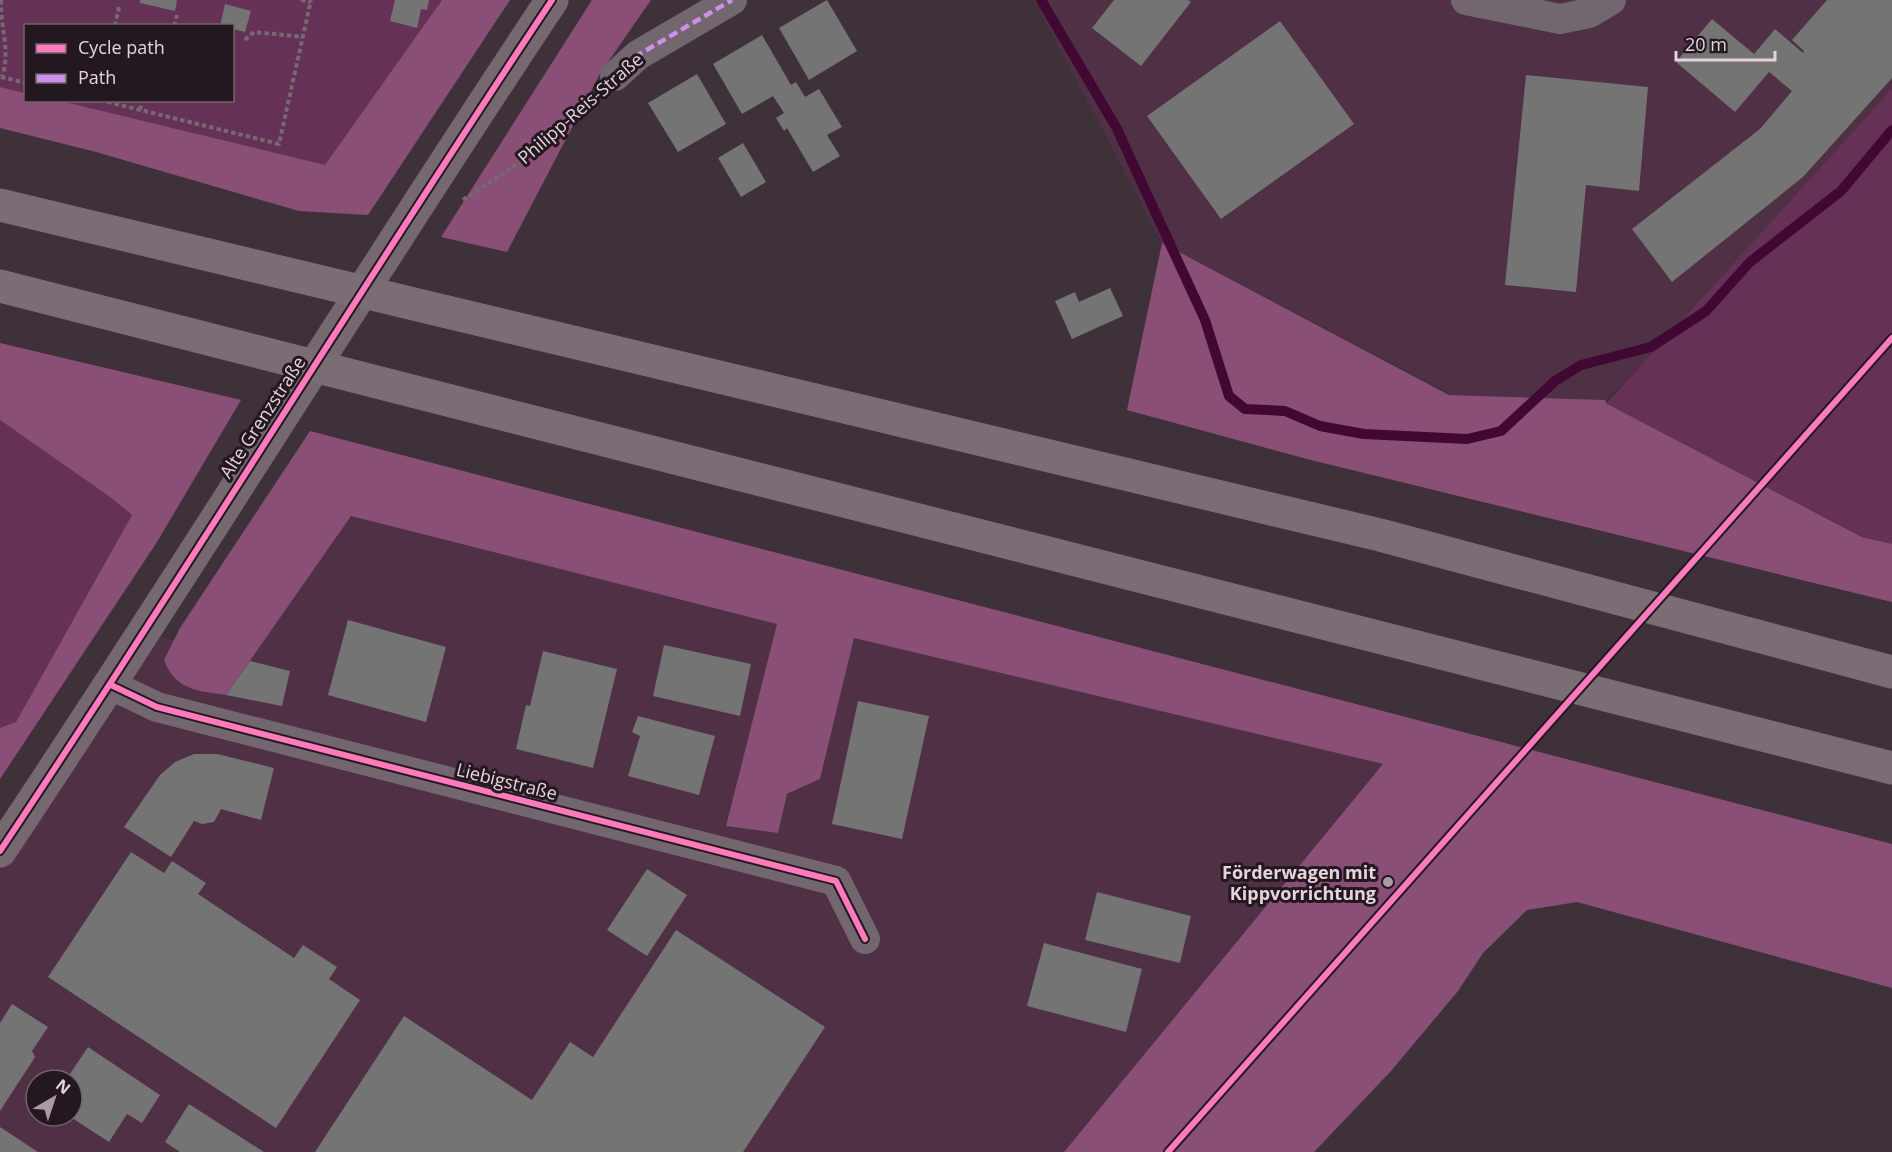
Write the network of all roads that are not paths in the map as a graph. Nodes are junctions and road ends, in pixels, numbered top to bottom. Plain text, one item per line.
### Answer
1 (552, 0) edge
2 (732, 0) edge
3 (1466, 0) edge
4 (1611, 0) edge
5 (615, 76) road end
6 (0, 205) edge
7 (0, 286) edge
8 (1892, 672) edge
9 (111, 685) junction
10 (1892, 768) edge
11 (0, 851) edge
12 (865, 939) dead end

1 - 9 street, Alte Grenzstraße
2 - 5 street, Philipp-Reis-Straße
3 - 4 street
6 - 8 highway
7 - 10 highway
9 - 11 street, Alte Grenzstraße
9 - 12 street, Liebigstraße

